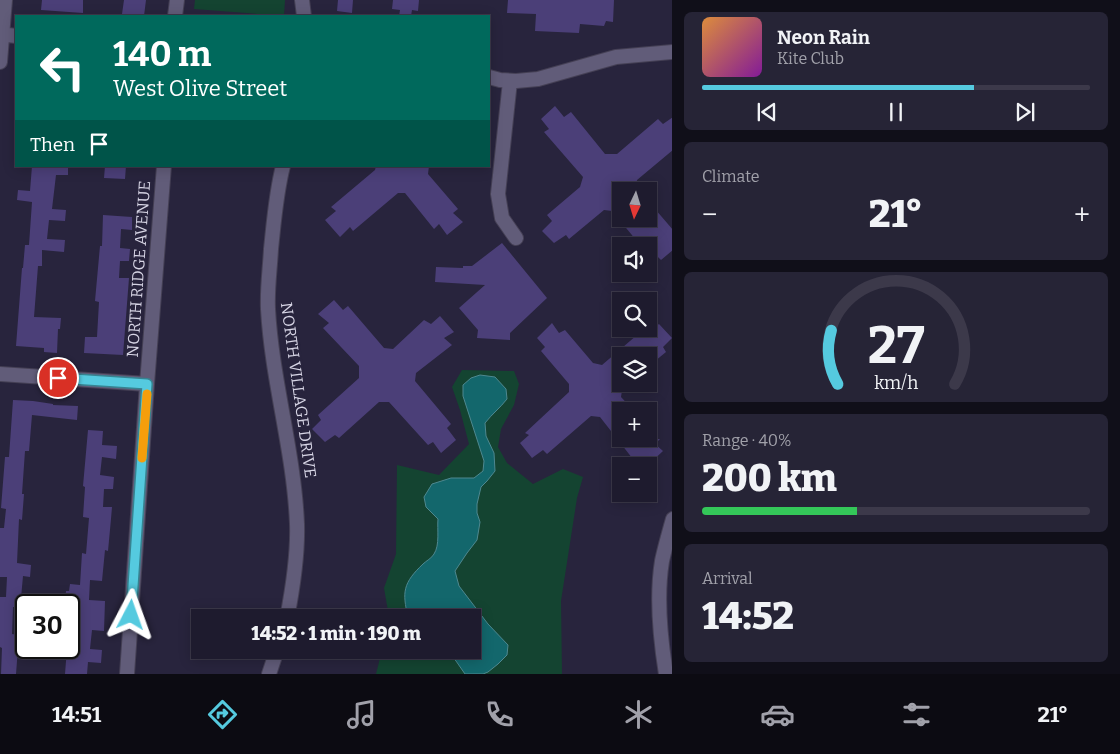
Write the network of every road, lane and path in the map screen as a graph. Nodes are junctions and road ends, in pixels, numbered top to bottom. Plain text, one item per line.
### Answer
1 (5, 0) edge
2 (177, 0) edge
3 (302, 0) edge
4 (175, 15) edge
5 (304, 15) edge
6 (1, 34) edge
7 (15, 36) edge
8 (672, 52) edge
9 (0, 62) edge
10 (490, 77) edge
11 (510, 81) junction
12 (164, 167) edge
13 (282, 167) edge
14 (516, 238) dead end
15 (0, 374) edge
16 (147, 384) junction
17 (672, 519) edge
18 (289, 609) edge
19 (274, 659) edge
20 (127, 674) edge
21 (269, 674) edge
22 (666, 674) edge

1 - 6 street
2 - 4 street
3 - 5 street
6 - 7 street
6 - 9 street
8 - 11 street
10 - 11 street
11 - 14 street
12 - 16 street, NORTH RIDGE AVENUE
13 - 18 street, NORTH VILLAGE DRIVE
15 - 16 street
16 - 20 street, NORTH RIDGE AVENUE
17 - 22 street
19 - 21 street

